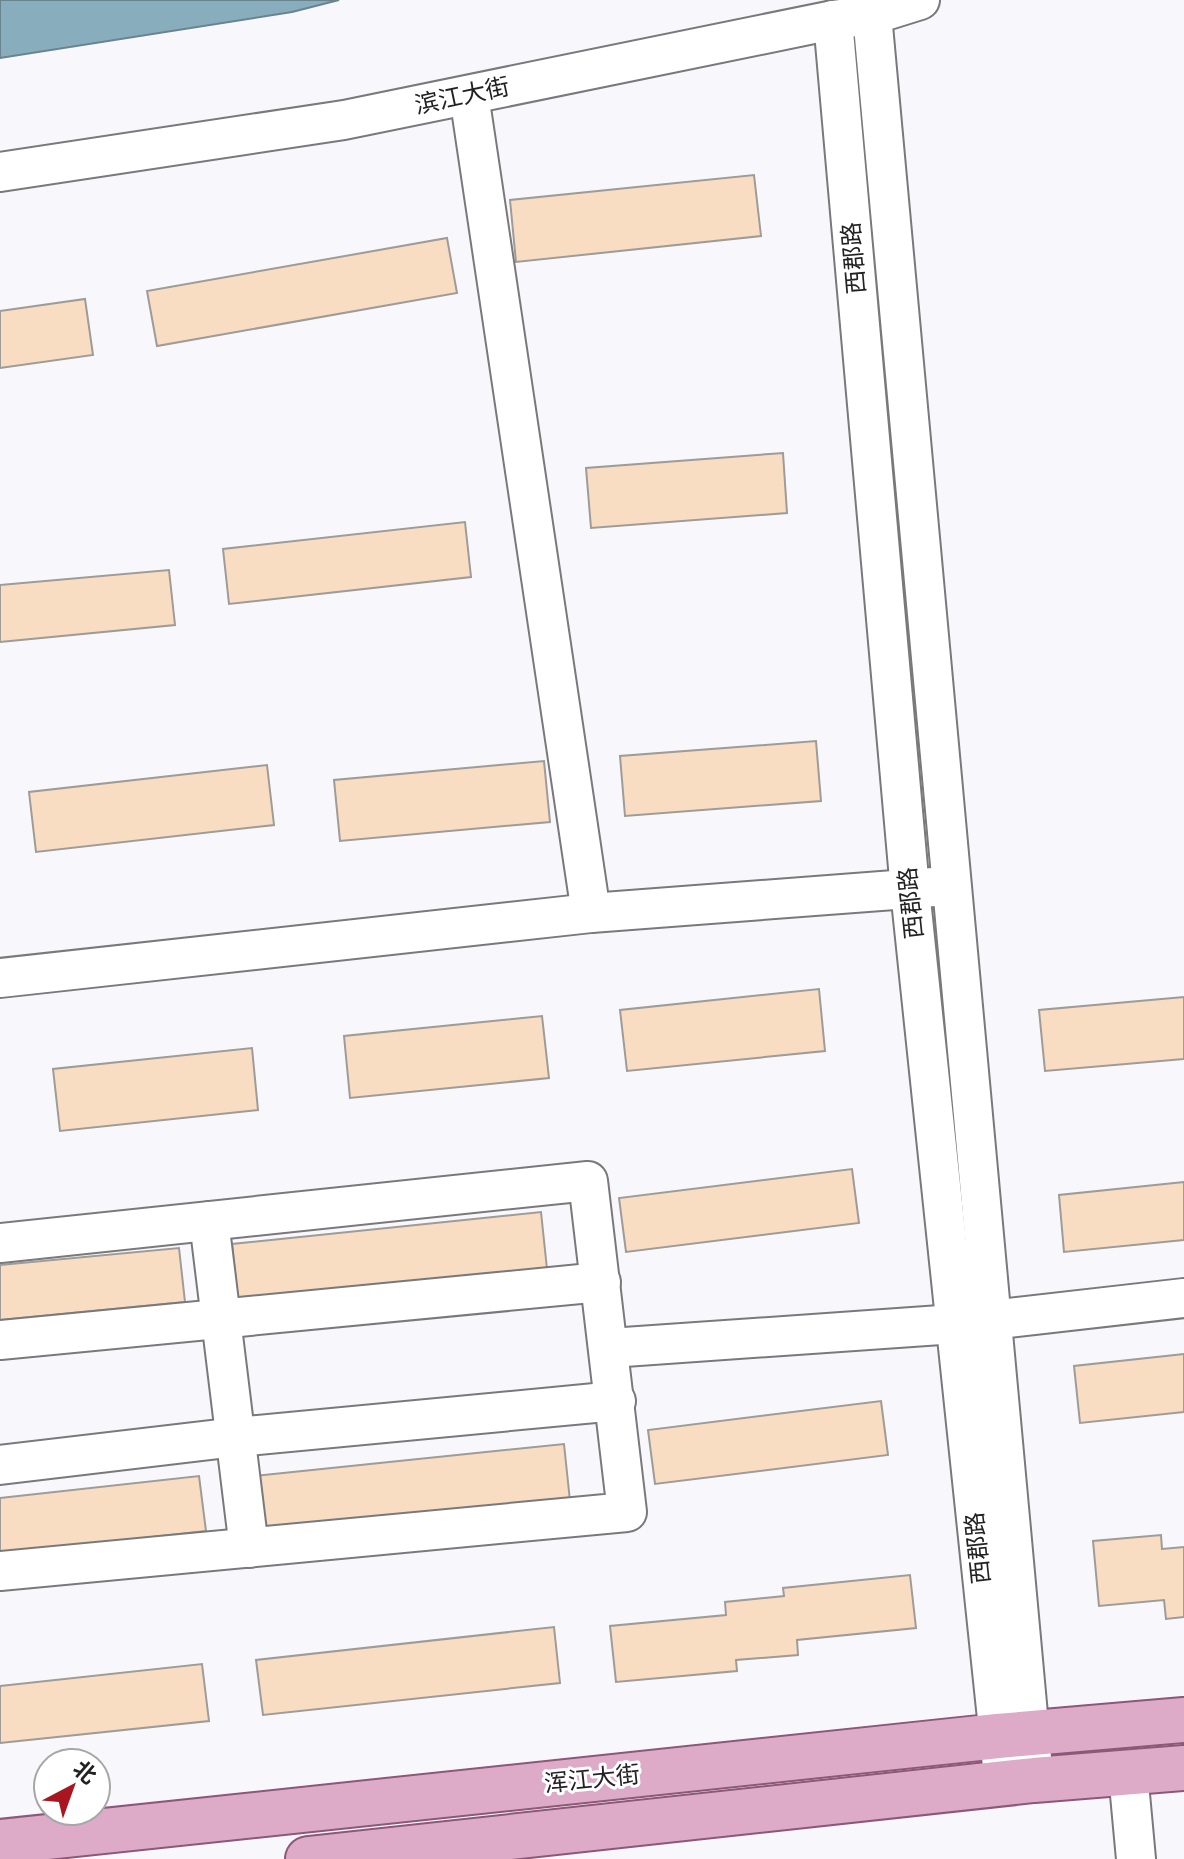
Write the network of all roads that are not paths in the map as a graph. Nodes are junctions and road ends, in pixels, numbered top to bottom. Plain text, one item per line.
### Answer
1 (920, 0) edge
2 (872, 15) junction
3 (833, 20) junction
4 (469, 95) junction
5 (0, 172) edge
6 (953, 884) junction
7 (910, 890) junction
8 (591, 913) junction
9 (0, 978) edge
10 (209, 1221) junction
11 (0, 1243) edge
12 (601, 1282) junction
13 (1184, 1298) edge
14 (219, 1318) junction
15 (973, 1322) junction
16 (0, 1340) edge
17 (610, 1348) junction
18 (616, 1401) junction
19 (236, 1437) junction
20 (0, 1465) edge
21 (249, 1548) junction
22 (0, 1571) edge
23 (1184, 1720) edge
24 (1013, 1734) junction
25 (1184, 1768) edge
26 (1128, 1773) junction
27 (1019, 1782) junction
28 (412, 1798) junction
29 (0, 1842) edge
30 (423, 1853) edge
31 (308, 1859) edge
32 (1136, 1859) edge

1 - 2 street, 滨江大街
2 - 3 street, 滨江大街
2 - 6 street, 西郡路
3 - 4 street, 滨江大街
3 - 7 street, 西郡路
4 - 5 street, 滨江大街
4 - 8 street
6 - 7 street
6 - 15 street, 西郡路
7 - 8 street
7 - 15 street, 西郡路
8 - 9 street
10 - 11 street
10 - 12 street
10 - 14 street
12 - 14 street
12 - 17 street
13 - 15 street
14 - 16 street
14 - 19 street
15 - 17 street
15 - 24 street, 西郡路
17 - 18 street
18 - 19 street
18 - 21 street
19 - 20 street
19 - 21 street
21 - 22 street
23 - 24 main road, 浑江大街
24 - 27 street, 西郡路
24 - 28 main road, 浑江大街
25 - 26 main road
26 - 27 main road
26 - 32 street
27 - 30 main road
28 - 29 main road, 浑江大街
28 - 30 street
30 - 31 main road

